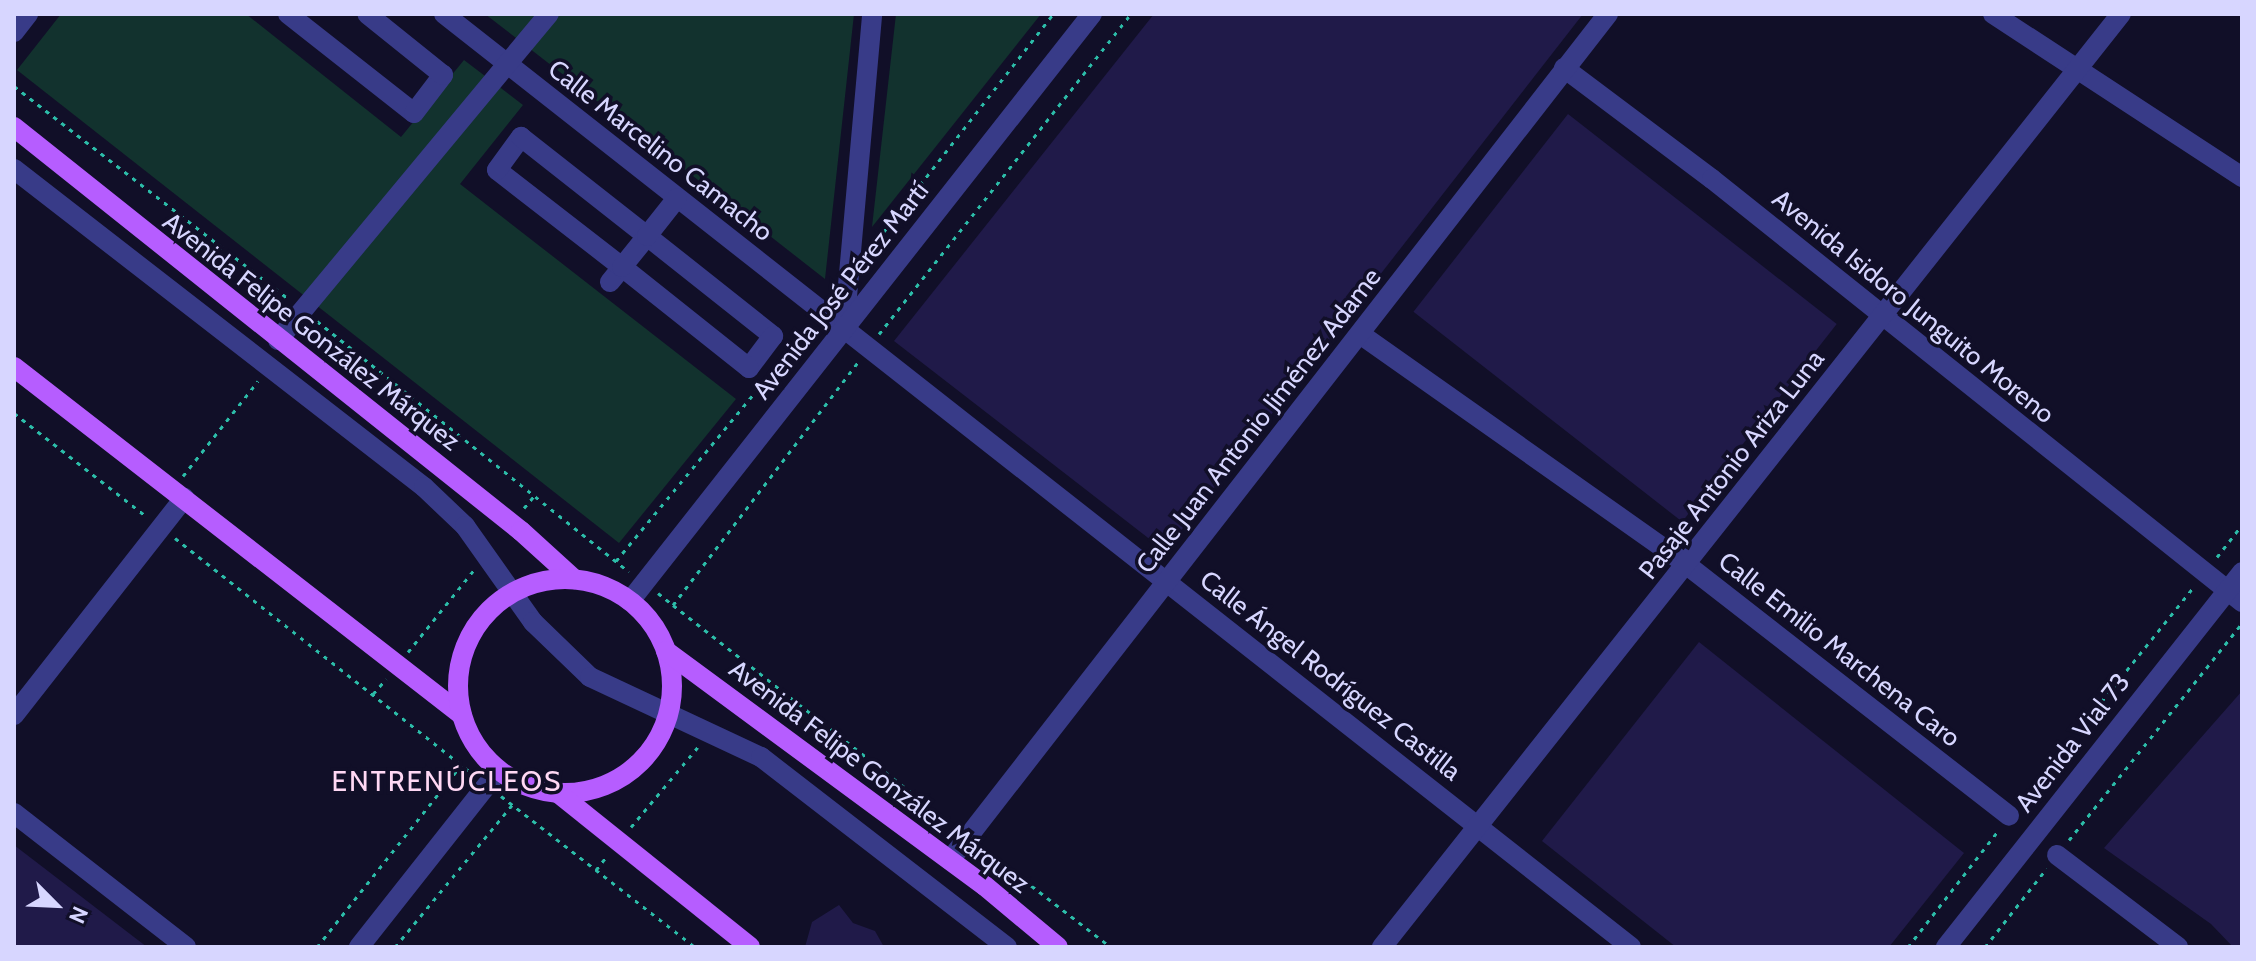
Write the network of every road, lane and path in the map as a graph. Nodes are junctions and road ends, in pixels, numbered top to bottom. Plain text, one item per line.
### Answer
1 (28, 14) edge
2 (367, 14) edge
3 (444, 14) edge
4 (549, 14) edge
5 (872, 14) edge
6 (1092, 14) edge
7 (1608, 14) edge
8 (1993, 14) edge
9 (2121, 14) edge
10 (278, 16) edge
11 (14, 32) edge
12 (507, 64) junction
13 (1564, 68) junction
14 (2076, 71) junction
15 (14, 86) edge
16 (20, 90) junction
17 (14, 98) edge
18 (14, 127) edge
19 (14, 169) edge
20 (2242, 177) edge
21 (677, 198) junction
22 (647, 236) junction
23 (616, 274) junction
24 (303, 310) junction
25 (1882, 318) junction
26 (844, 330) junction
27 (1360, 334) junction
28 (278, 340) junction
29 (14, 367) edge
30 (14, 413) edge
31 (534, 496) dead end
32 (184, 498) junction
33 (512, 524) junction
34 (2242, 525) edge
35 (161, 528) junction
36 (485, 555) junction
37 (1687, 565) junction
38 (2242, 572) edge
39 (2205, 573) junction
40 (574, 579) junction
41 (1168, 581) junction
42 (513, 592) junction
43 (2234, 596) edge
44 (630, 601) junction
45 (673, 605) dead end
46 (2242, 623) edge
47 (666, 651) junction
48 (398, 665) junction
49 (758, 673) junction
50 (373, 694) junction
51 (734, 701) junction
52 (668, 713) junction
53 (14, 715) edge
54 (462, 715) junction
55 (712, 730) junction
56 (462, 765) junction
57 (493, 778) junction
58 (558, 793) junction
59 (512, 804) junction
60 (14, 813) edge
61 (2009, 816) junction
62 (1478, 827) junction
63 (968, 837) junction
64 (619, 841) junction
65 (2057, 855) junction
66 (950, 860) junction
67 (596, 870) junction
68 (186, 947) edge
69 (317, 947) edge
70 (359, 947) edge
71 (395, 947) edge
72 (695, 947) edge
73 (750, 947) edge
74 (1007, 947) edge
75 (1058, 947) edge
76 (1111, 947) edge
77 (1382, 947) edge
78 (1631, 947) edge
79 (1908, 947) edge
80 (1946, 947) edge
81 (1985, 947) edge
82 (2178, 947) edge

1 - 11 street
2 - 10 street
3 - 12 street, Calle Marcelino Camacho
4 - 12 street
5 - 26 street
6 - 26 street, Avenida José Pérez Martí
7 - 13 street, Calle Juan Antonio Jiménez Adame
8 - 14 street
9 - 14 street, Pasaje Antonio Ariza Luna
12 - 21 street, Calle Marcelino Camacho
12 - 24 street
13 - 25 street, Avenida Isidoro Junguito Moreno
13 - 27 street, Calle Juan Antonio Jiménez Adame
14 - 20 street
14 - 25 street, Pasaje Antonio Ariza Luna
15 - 16 path
16 - 17 path
16 - 24 path
18 - 28 main road, Avenida Felipe González Márquez
19 - 36 street
21 - 22 street
21 - 26 street, Calle Marcelino Camacho
22 - 23 street
22 - 23 street
22 - 23 street
24 - 28 street
25 - 37 street, Pasaje Antonio Ariza Luna
25 - 39 street, Avenida Isidoro Junguito Moreno
26 - 41 street, Calle Ángel Rodríguez Castilla
26 - 44 street, Avenida José Pérez Martí
27 - 37 street, Calle Emilio Marchena Caro
27 - 41 street, Calle Juan Antonio Jiménez Adame
28 - 33 main road, Avenida Felipe González Márquez
29 - 32 main road
30 - 35 path
31 - 33 path
32 - 35 street
32 - 48 main road
33 - 40 main road, Avenida Felipe González Márquez
34 - 39 path
35 - 50 path
35 - 53 street
36 - 42 street
36 - 48 path
37 - 61 street, Calle Emilio Marchena Caro
37 - 62 street, Pasaje Antonio Ariza Luna
38 - 43 street, Avenida Vial 73
39 - 43 street, Avenida Isidoro Junguito Moreno
39 - 61 path
40 - 42 main road
40 - 44 main road
41 - 62 street, Calle Ángel Rodríguez Castilla
41 - 63 street, Calle Juan Antonio Jiménez Adame
42 - 52 street
42 - 54 main road
43 - 80 street, Avenida Vial 73
44 - 47 main road
45 - 49 path
46 - 65 path
47 - 51 main road, Avenida Felipe González Márquez
47 - 52 main road
48 - 50 path
48 - 54 main road
49 - 51 path
49 - 63 path
50 - 56 path
51 - 66 main road, Avenida Felipe González Márquez
52 - 55 street
52 - 58 main road
54 - 57 main road
55 - 64 path
55 - 74 street
56 - 57 path
56 - 69 path
57 - 58 main road
57 - 59 path
57 - 70 street
58 - 64 main road
59 - 67 path
59 - 71 path
60 - 68 street
61 - 79 path
62 - 77 street, Pasaje Antonio Ariza Luna
62 - 78 street, Calle Ángel Rodríguez Castilla
63 - 66 street, Calle Juan Antonio Jiménez Adame
63 - 76 path
64 - 67 path
64 - 73 main road
65 - 81 path
65 - 82 street
66 - 75 main road, Avenida Felipe González Márquez
67 - 72 path

